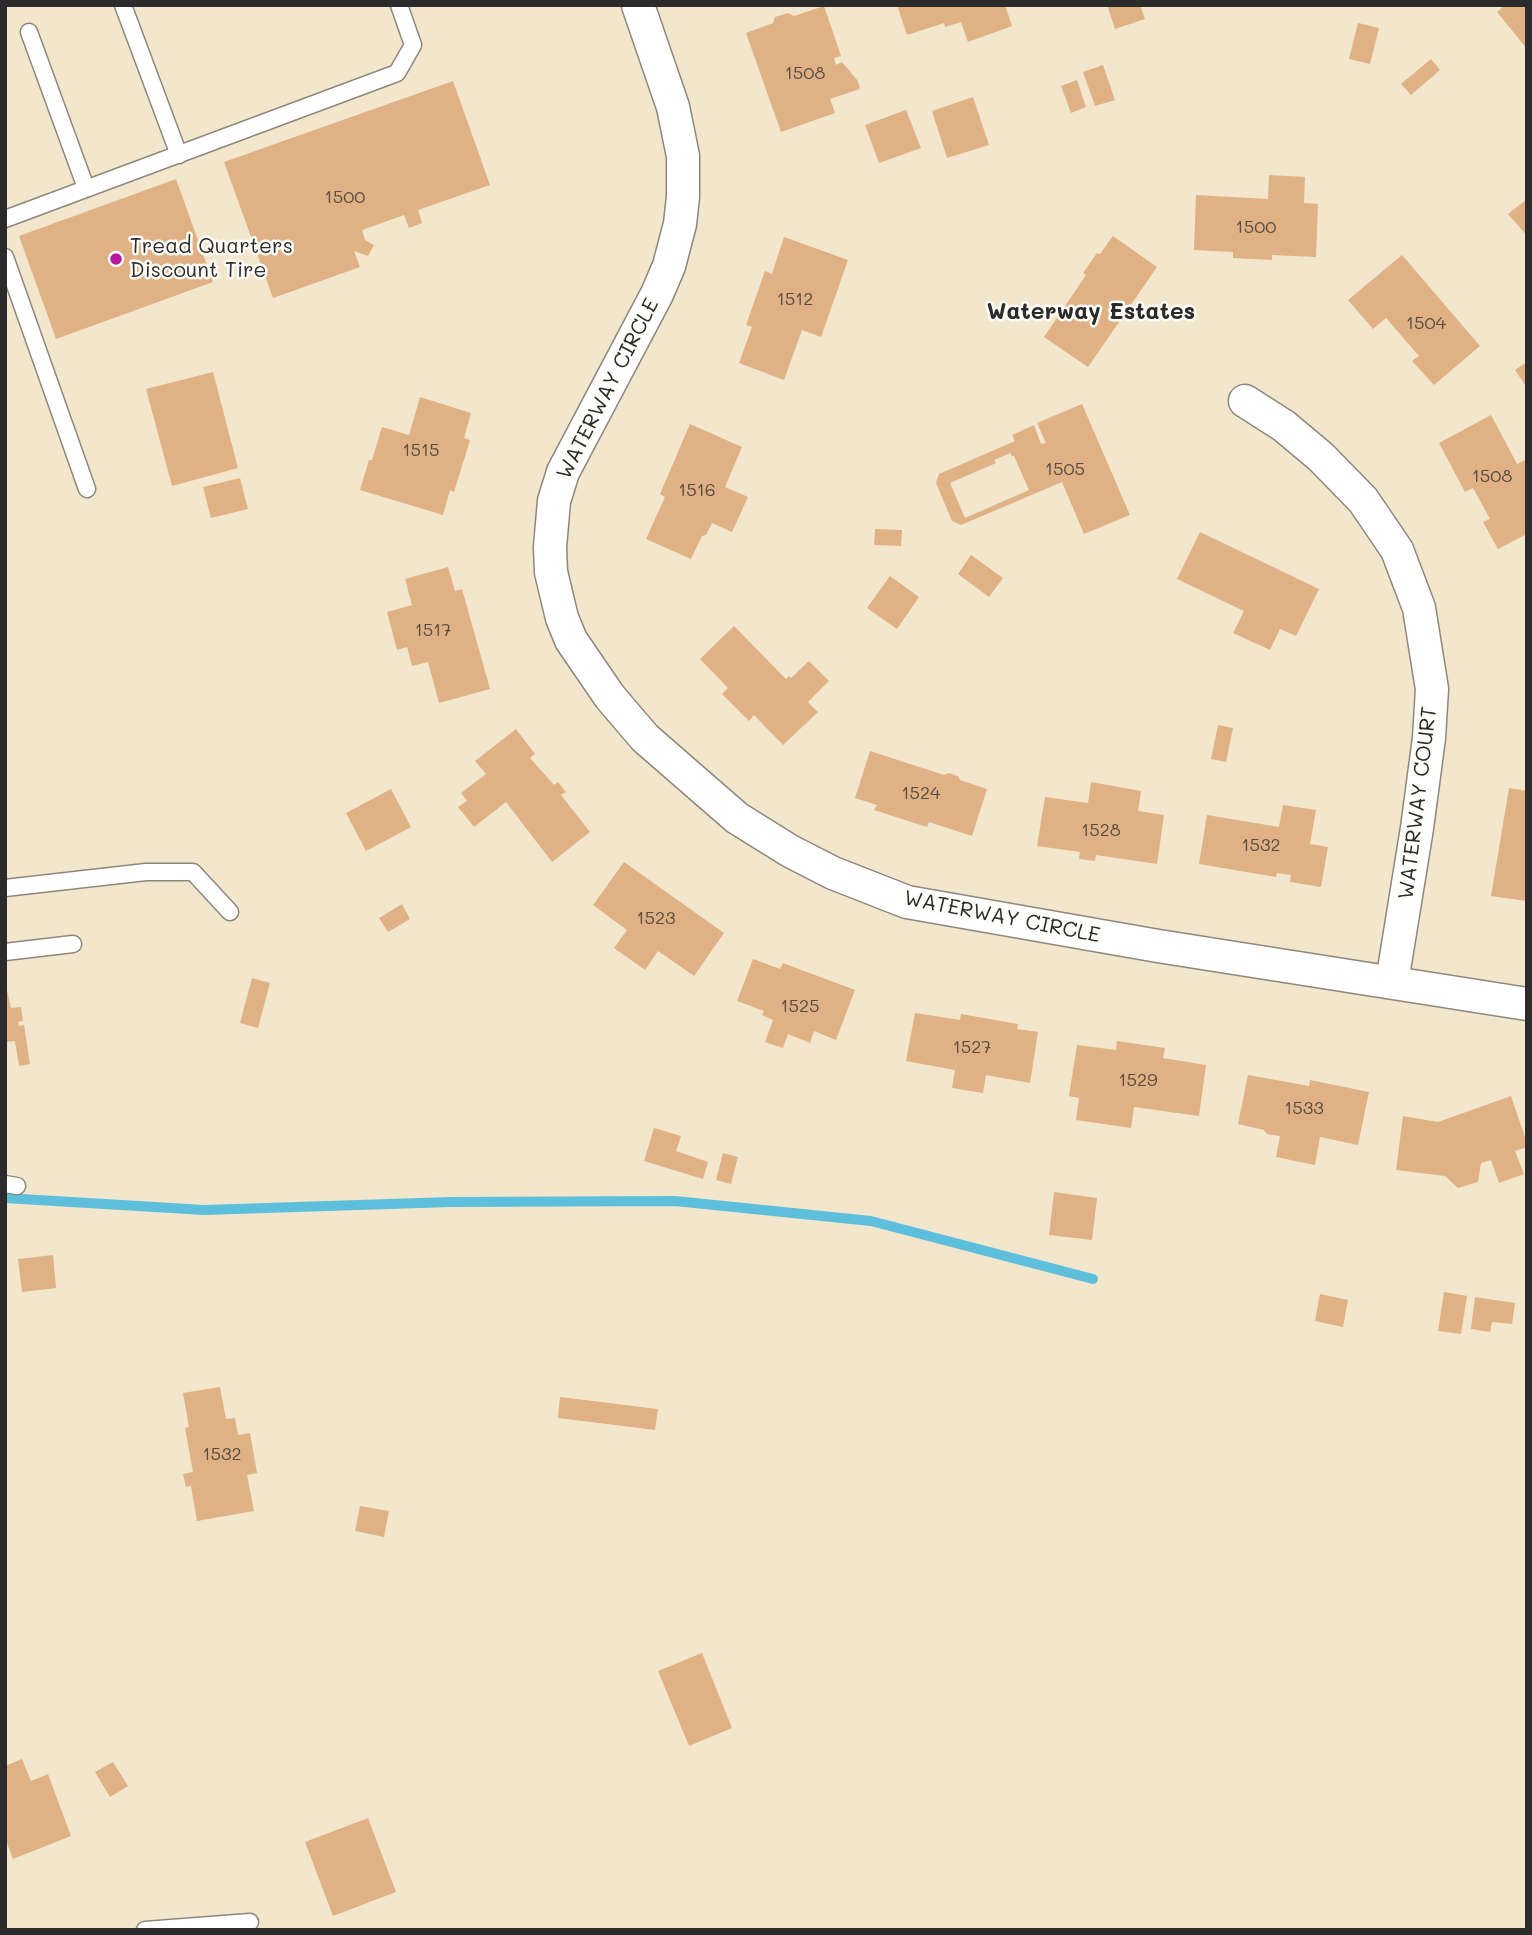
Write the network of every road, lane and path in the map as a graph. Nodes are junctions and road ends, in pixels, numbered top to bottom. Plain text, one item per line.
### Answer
1 (123, 5) edge
2 (399, 5) edge
3 (638, 5) edge
4 (29, 32) dead end
5 (179, 155) junction
6 (86, 188) junction
7 (5, 219) edge
8 (5, 257) edge
9 (1245, 401) dead end
10 (87, 489) dead end
11 (5, 888) edge
12 (230, 912) dead end
13 (73, 944) dead end
14 (5, 953) edge
15 (1392, 982) junction
16 (1527, 1004) edge
17 (250, 1922) dead end
18 (145, 1930) edge

1 - 5 lane
2 - 5 lane
3 - 15 street, WATERWAY CIRCLE
4 - 6 lane
5 - 6 lane
6 - 7 lane
8 - 10 lane
9 - 15 street, WATERWAY COURT
11 - 12 lane
13 - 14 lane
15 - 16 street, WATERWAY CIRCLE
17 - 18 lane

